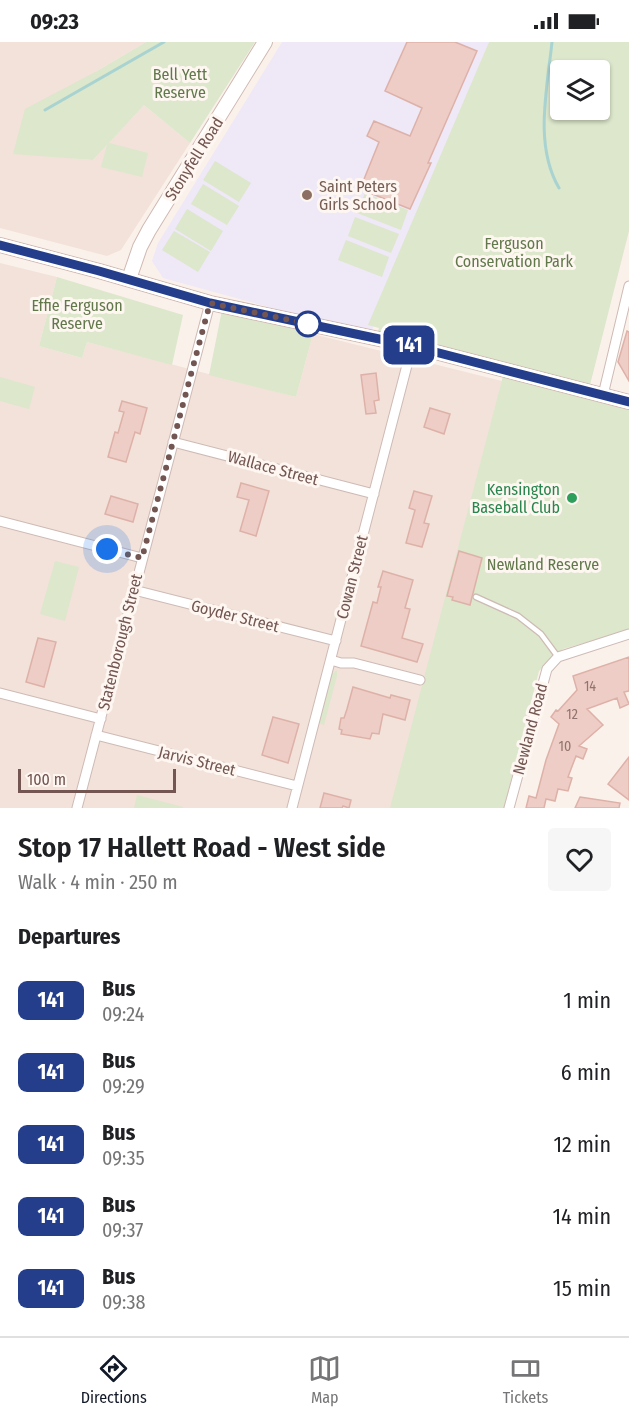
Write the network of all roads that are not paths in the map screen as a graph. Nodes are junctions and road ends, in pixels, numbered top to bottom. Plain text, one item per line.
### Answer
1 (266, 42) edge
2 (0, 245) edge
3 (129, 279) junction
4 (629, 286) edge
5 (210, 303) junction
6 (412, 346) junction
7 (603, 395) junction
8 (629, 402) edge
9 (173, 442) junction
10 (374, 494) junction
11 (0, 521) edge
12 (142, 558) junction
13 (134, 590) junction
14 (476, 597) dead end
15 (629, 634) edge
16 (336, 641) junction
17 (558, 657) junction
18 (331, 660) junction
19 (420, 680) dead end
20 (0, 693) edge
21 (101, 719) junction
22 (96, 735) junction
23 (297, 786) junction
24 (77, 808) edge
25 (292, 808) edge
26 (509, 808) edge

1 - 3 main road, Stonyfell Road
2 - 3 main road
3 - 5 main road
4 - 7 street
5 - 6 main road
5 - 9 street, Statenborough Street
6 - 7 main road
6 - 10 street, Cowan Street
7 - 8 main road
9 - 10 street, Wallace Street
9 - 12 street, Statenborough Street
10 - 16 street, Cowan Street
11 - 12 street
12 - 13 street, Statenborough Street
13 - 16 street, Goyder Street
13 - 21 street, Statenborough Street
14 - 17 lane
15 - 17 street
16 - 18 street, Cowan Street
17 - 26 street, Newland Road
18 - 19 street
18 - 23 street, Cowan Street
20 - 21 street
21 - 22 street, Statenborough Street
22 - 23 street, Jarvis Street
22 - 24 street, Statenborough Street
23 - 25 street, Cowan Street

